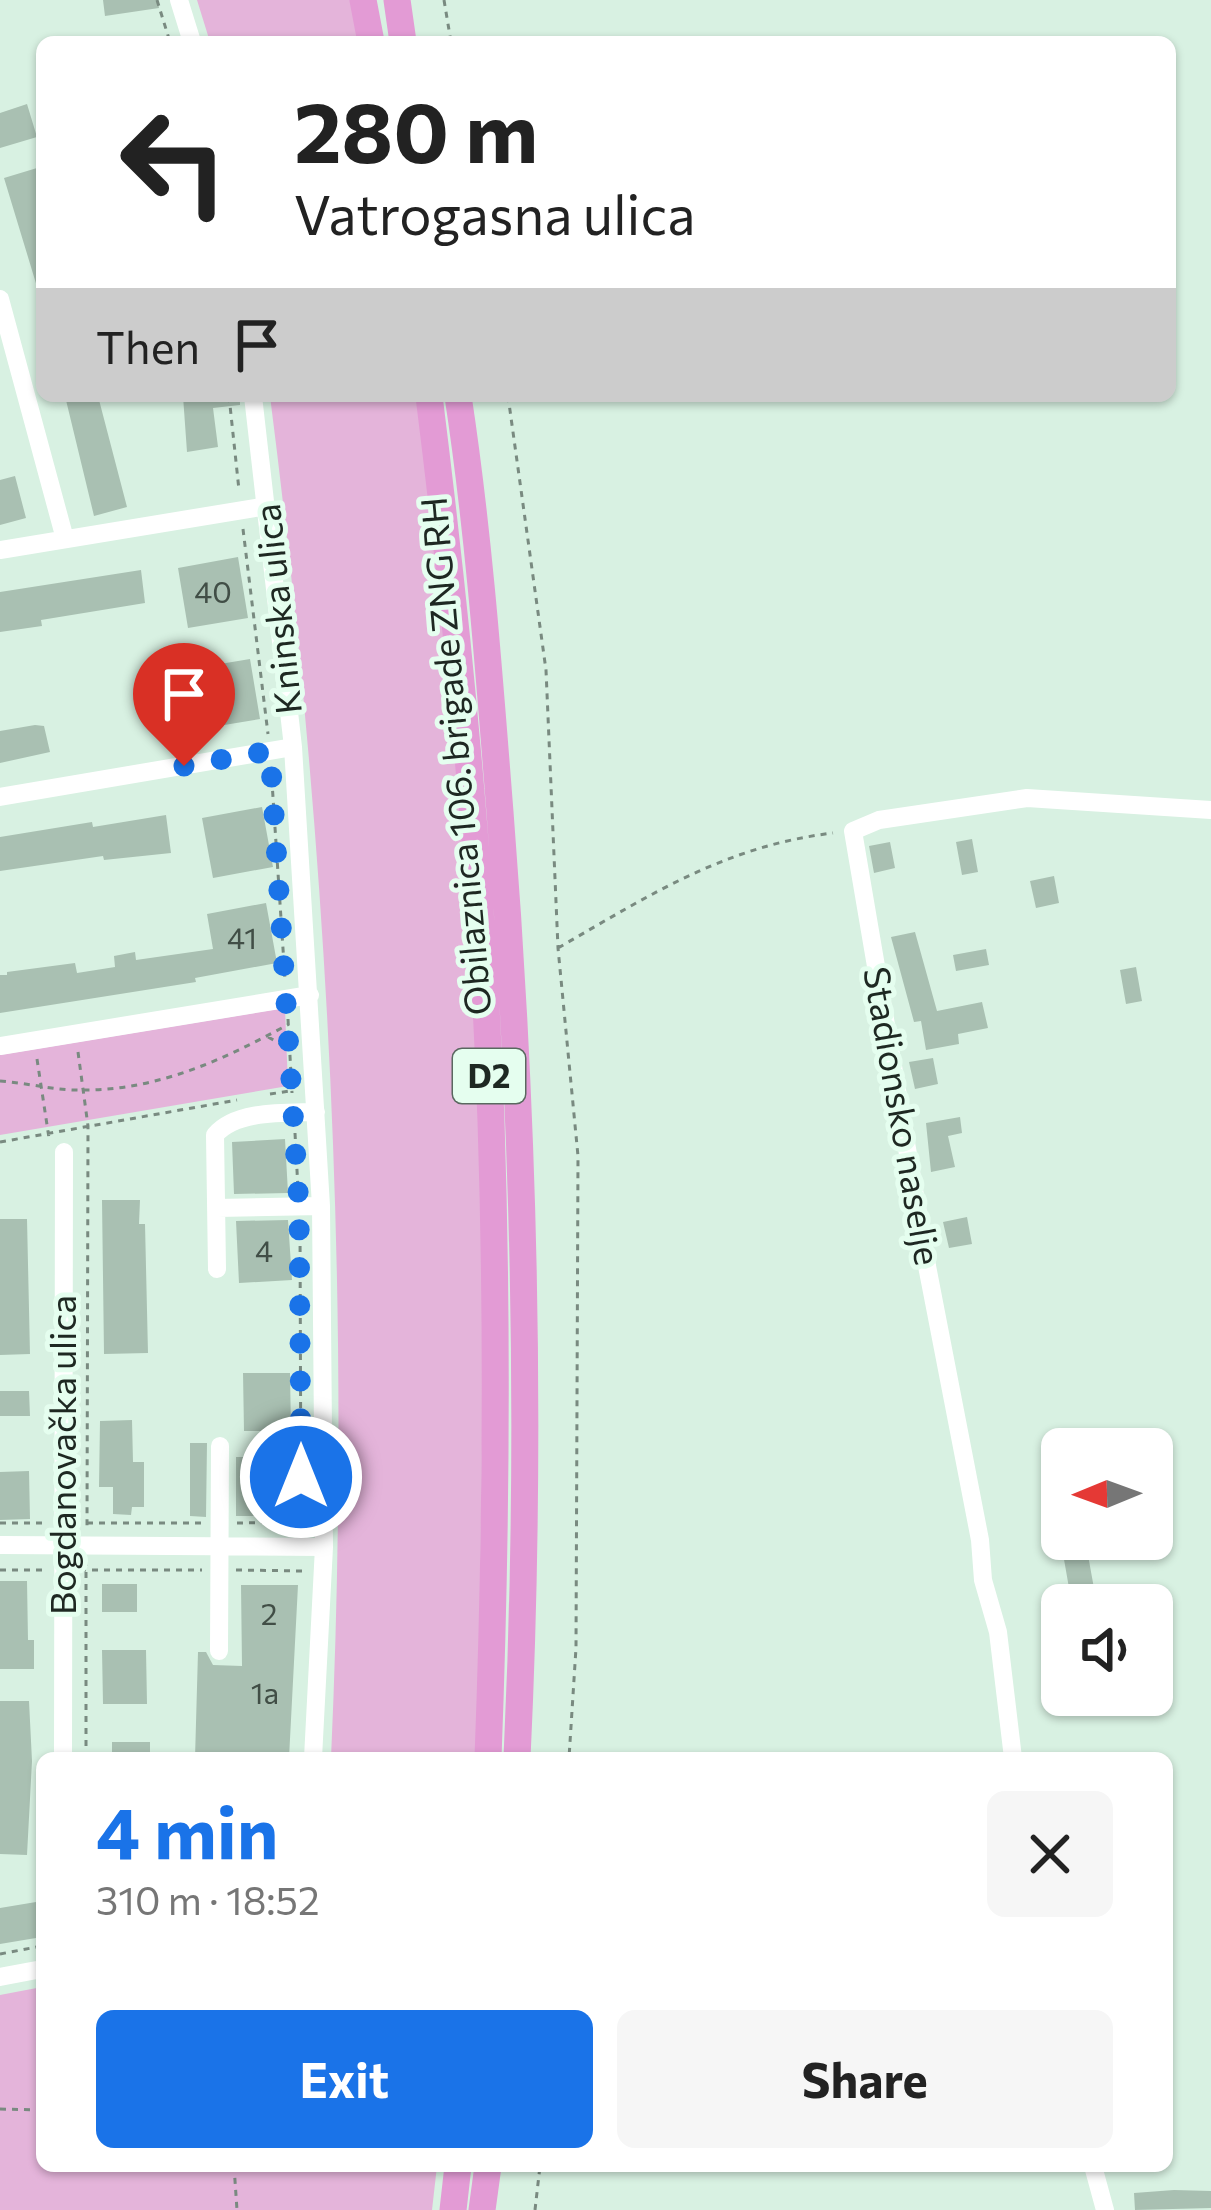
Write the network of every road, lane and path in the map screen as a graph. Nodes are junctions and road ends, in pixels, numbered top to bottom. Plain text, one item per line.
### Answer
1 (157, 0) edge
2 (179, 0) edge
3 (363, 0) edge
4 (397, 0) edge
5 (444, 0) edge
6 (168, 36) edge
7 (190, 36) edge
8 (370, 36) edge
9 (403, 36) edge
10 (451, 36) edge
11 (0, 299) edge
12 (230, 402) edge
13 (254, 402) edge
14 (430, 402) edge
15 (459, 402) edge
16 (509, 402) edge
17 (268, 506) junction
18 (241, 510) junction
19 (65, 539) junction
20 (0, 550) edge
21 (293, 747) junction
22 (270, 751) junction
23 (0, 797) edge
24 (1211, 810) edge
25 (853, 831) junction
26 (558, 948) junction
27 (310, 994) junction
28 (286, 996) junction
29 (289, 1024) junction
30 (76, 1034) junction
31 (266, 1036) junction
32 (0, 1046) edge
33 (290, 1049) junction
34 (0, 1081) edge
35 (84, 1090) junction
36 (269, 1094) dead end
37 (247, 1098) dead end
38 (316, 1112) junction
39 (293, 1113) junction
40 (88, 1126) junction
41 (0, 1142) edge
42 (64, 1152) dead end
43 (299, 1206) junction
44 (321, 1206) junction
45 (217, 1208) junction
46 (217, 1269) dead end
47 (220, 1446) dead end
48 (301, 1522) junction
49 (0, 1523) edge
50 (63, 1523) junction
51 (87, 1523) junction
52 (221, 1523) junction
53 (0, 1545) edge
54 (63, 1546) junction
55 (86, 1546) junction
56 (301, 1546) junction
57 (221, 1547) junction
58 (324, 1547) junction
59 (0, 1570) edge
60 (63, 1570) junction
61 (86, 1570) junction
62 (221, 1570) junction
63 (219, 1651) dead end
64 (63, 1752) edge
65 (86, 1752) edge
66 (313, 1752) edge
67 (488, 1752) edge
68 (517, 1752) edge
69 (569, 1752) edge
70 (1012, 1752) edge
71 (36, 1947) edge
72 (0, 1954) edge
73 (36, 1971) edge
74 (0, 1977) edge
75 (0, 2109) edge
76 (36, 2110) edge
77 (234, 2172) edge
78 (457, 2172) edge
79 (487, 2172) edge
80 (539, 2172) edge
81 (1095, 2172) edge
82 (237, 2210) edge
83 (453, 2210) edge
84 (482, 2210) edge
85 (535, 2210) edge
86 (1105, 2210) edge

1 - 6 path
2 - 7 street
3 - 8 highway
4 - 9 highway
5 - 10 path
11 - 19 street
12 - 18 path
13 - 17 street, Kninska ulica
14 - 67 highway, Obilaznica 106. brigade ZNG RH / D2
15 - 68 highway, Obilaznica 106. brigade ZNG RH / D2
16 - 26 path
17 - 18 street
17 - 21 street, Kninska ulica
18 - 19 street
18 - 22 path
19 - 20 street
21 - 22 street
21 - 27 street, Kninska ulica
22 - 23 street
22 - 28 path
24 - 25 street
25 - 26 path
25 - 70 street, Stadionsko naselje
26 - 69 path
27 - 28 street
27 - 38 street, Kninska ulica
28 - 29 path
28 - 30 street
29 - 31 path
29 - 33 path
30 - 32 street
30 - 35 path
31 - 33 path
31 - 35 path
33 - 36 path
34 - 35 path
35 - 40 path
37 - 40 path
38 - 39 street
38 - 44 street, Kninska ulica
39 - 43 path
39 - 45 street
40 - 41 path
40 - 51 path
42 - 50 street, Bogdanovačka ulica
43 - 44 street
43 - 45 street
43 - 48 path
44 - 58 street, Kninska ulica
45 - 46 street
47 - 52 street
48 - 52 path
48 - 56 path
49 - 50 path
50 - 51 path
50 - 54 street, Bogdanovačka ulica
51 - 52 path
51 - 55 path
52 - 57 street
53 - 54 street
54 - 55 street
54 - 60 street, Bogdanovačka ulica
55 - 57 street
55 - 61 path
56 - 57 street
56 - 58 street
56 - 62 path
57 - 62 street
58 - 66 street, Kninska ulica
59 - 60 path
60 - 61 path
60 - 64 street, Bogdanovačka ulica
61 - 62 path
61 - 65 path
62 - 63 street
71 - 72 path
73 - 74 street
75 - 76 path
77 - 82 path
78 - 83 highway
79 - 84 highway
80 - 85 path
81 - 86 street

